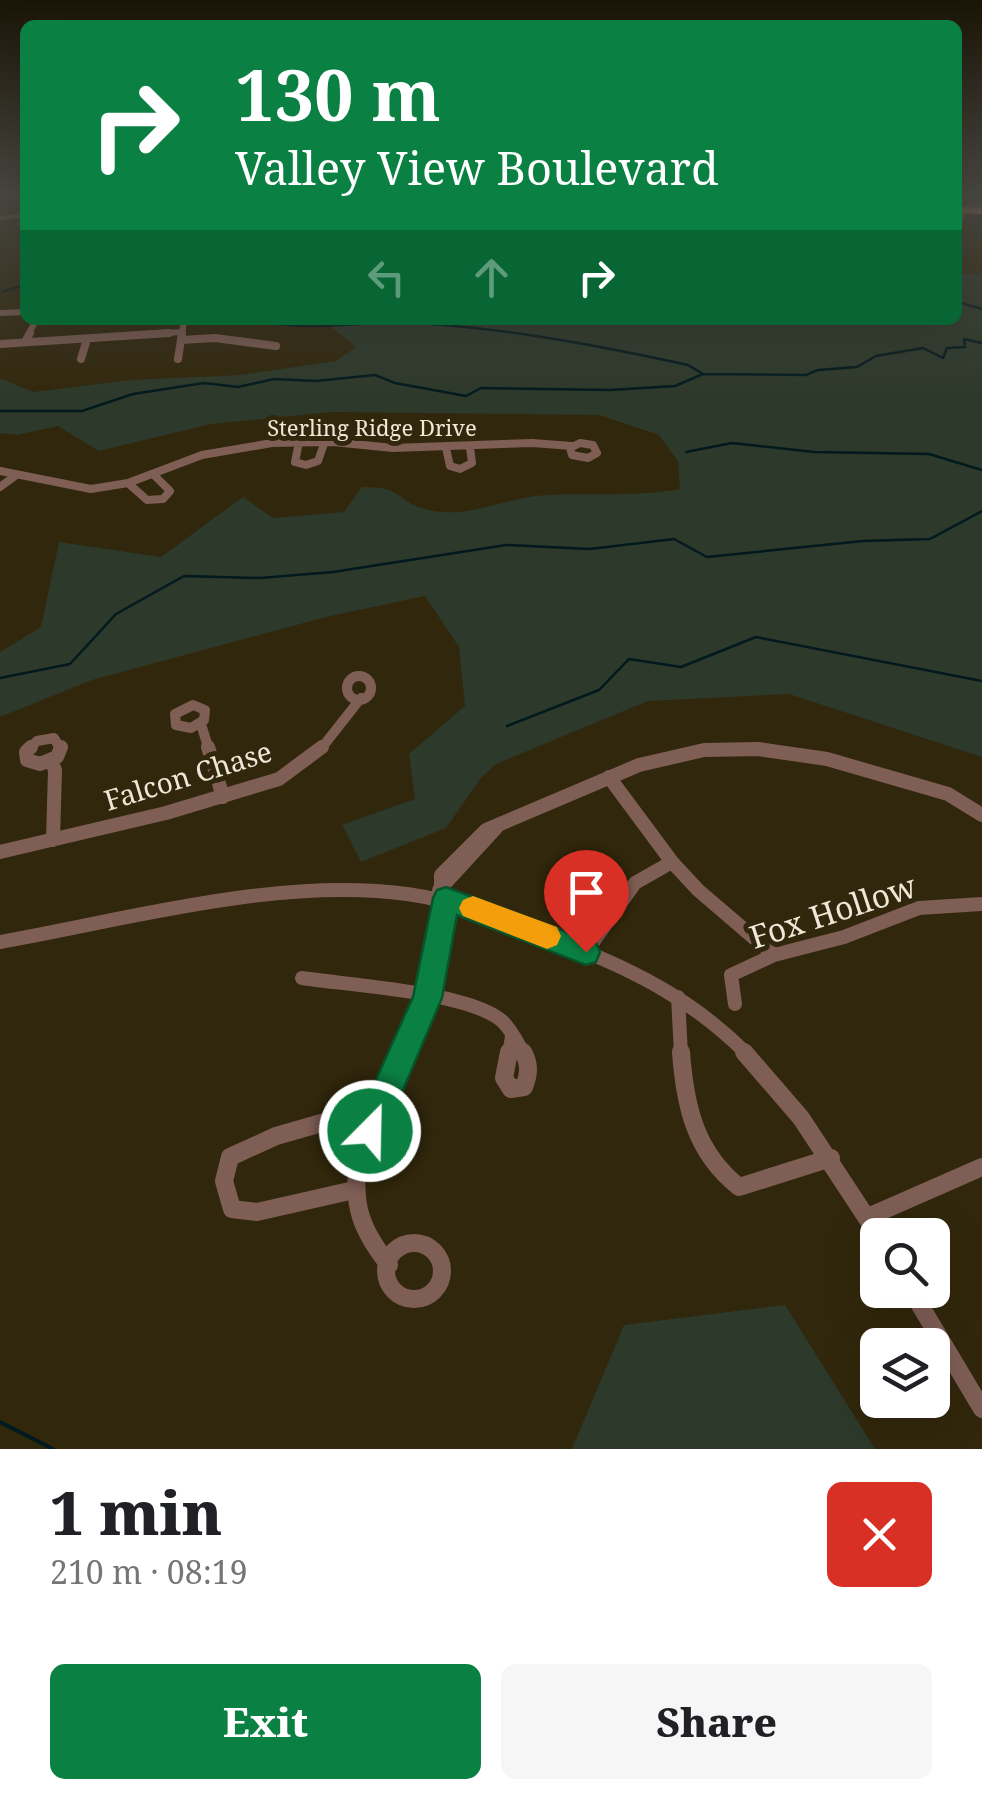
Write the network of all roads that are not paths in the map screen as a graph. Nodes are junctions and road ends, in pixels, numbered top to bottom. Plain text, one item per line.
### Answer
1 (34, 325) edge
2 (183, 325) edge
3 (182, 336) junction
4 (86, 339) junction
5 (26, 342) junction
6 (0, 344) edge
7 (276, 346) dead end
8 (82, 359) dead end
9 (178, 359) dead end
10 (298, 442) junction
11 (325, 442) junction
12 (572, 446) dead end
13 (470, 447) junction
14 (446, 448) junction
15 (0, 471) edge
16 (153, 474) junction
17 (15, 476) junction
18 (128, 483) junction
19 (0, 487) edge
20 (361, 698) dead end
21 (201, 724) dead end
22 (51, 760) dead end
23 (610, 777) junction
24 (223, 797) junction
25 (982, 815) edge
26 (53, 840) junction
27 (0, 852) edge
28 (672, 862) junction
29 (440, 894) junction
30 (982, 904) edge
31 (0, 942) edge
32 (586, 952) junction
33 (774, 955) junction
34 (302, 978) dead end
35 (678, 997) junction
36 (427, 998) junction
37 (735, 1004) dead end
38 (512, 1038) dead end
39 (370, 1131) junction
40 (831, 1158) junction
41 (982, 1167) edge
42 (354, 1190) junction
43 (868, 1217) joint
44 (389, 1265) dead end
45 (922, 1308) edge
46 (982, 1409) edge

1 - 5 street
2 - 3 street
3 - 4 street
3 - 7 street
3 - 9 street
4 - 5 street
4 - 8 street
5 - 6 street
10 - 11 street, Sterling Ridge Drive
10 - 11 street
10 - 16 street, Sterling Ridge Drive
11 - 14 street, Sterling Ridge Drive
12 - 13 street, Sterling Ridge Drive
13 - 14 street, Sterling Ridge Drive
13 - 14 street
15 - 17 street, Sterling Ridge Drive
16 - 18 street, Sterling Ridge Drive
16 - 18 street
17 - 18 street, Sterling Ridge Drive
17 - 19 street
20 - 24 street, Falcon Chase
21 - 24 street
22 - 26 street
23 - 25 street
23 - 28 street
23 - 29 street
24 - 26 street, Falcon Chase
26 - 27 street, Falcon Chase
28 - 32 street
28 - 33 street
29 - 31 street
29 - 32 street
29 - 36 street
30 - 33 street, Fox Hollow
32 - 35 street
33 - 37 street, Fox Hollow
34 - 36 street
35 - 40 street
35 - 40 street
36 - 38 street
36 - 39 street
39 - 42 street
39 - 42 street
40 - 43 street
41 - 43 street
42 - 44 street
45 - 46 street

